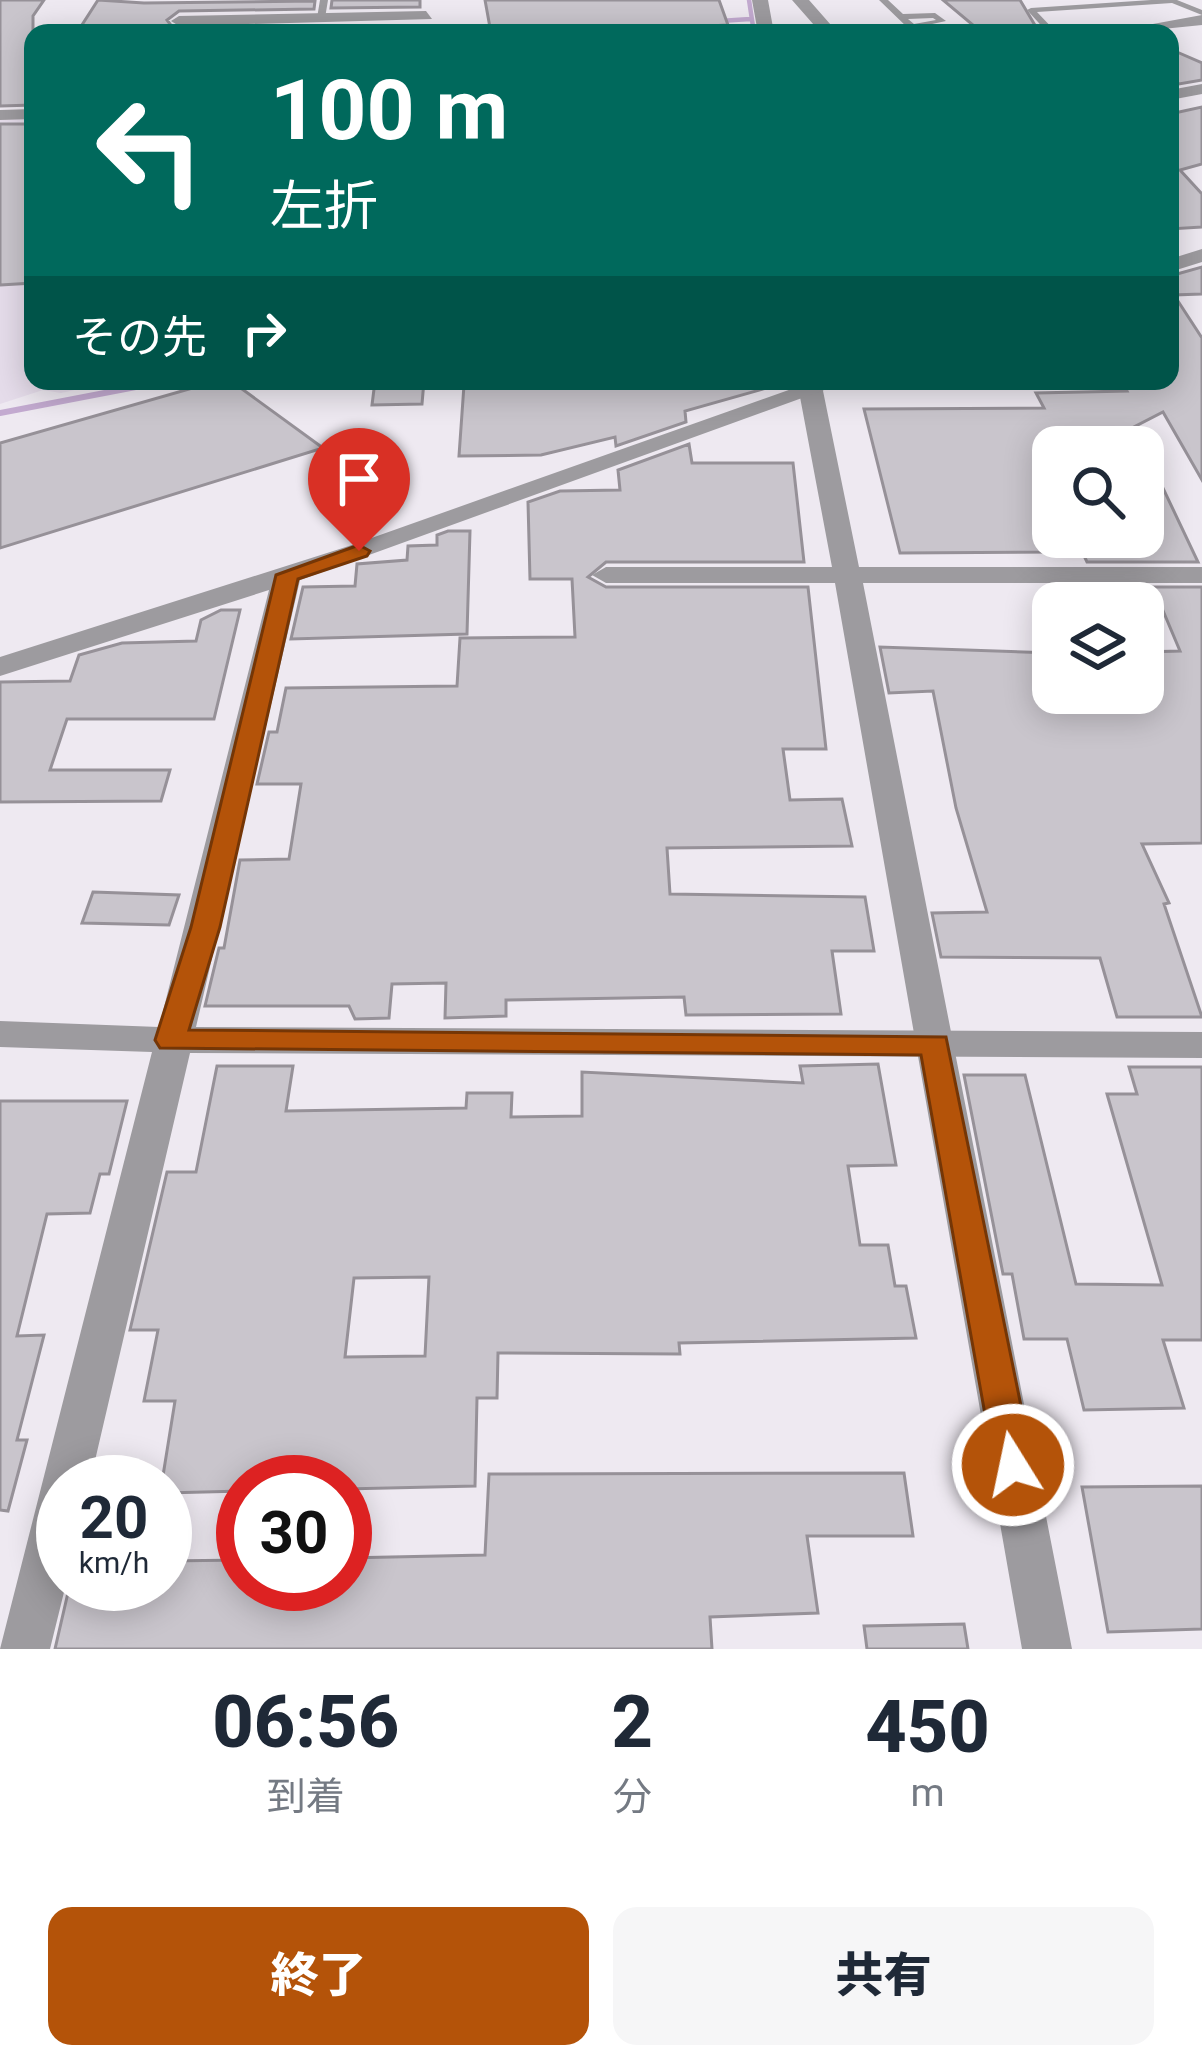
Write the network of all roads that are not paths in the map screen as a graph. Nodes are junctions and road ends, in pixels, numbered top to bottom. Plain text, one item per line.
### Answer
1 (800, 0) edge
2 (884, 0) edge
3 (322, 9) edge
4 (425, 14) edge
5 (901, 16) dead end
6 (1202, 16) edge
7 (200, 24) edge
8 (822, 24) edge
9 (1044, 24) edge
10 (1169, 24) edge
11 (802, 390) edge
12 (820, 390) edge
13 (844, 573) junction
14 (287, 575) junction
15 (606, 575) dead end
16 (1202, 575) edge
17 (0, 667) edge
18 (0, 1034) edge
19 (171, 1040) junction
20 (935, 1045) junction
21 (1202, 1046) edge
22 (73, 1455) edge
23 (36, 1608) edge
24 (26, 1649) edge
25 (1047, 1649) edge

1 - 8 street
2 - 5 lane
3 - 4 street
3 - 7 street
6 - 9 lane
6 - 10 street
11 - 14 street
12 - 13 street
13 - 15 street
13 - 16 street
13 - 20 street
14 - 17 street
14 - 19 street
18 - 19 street
19 - 20 street
19 - 22 street
20 - 21 street
20 - 25 street
23 - 24 street

